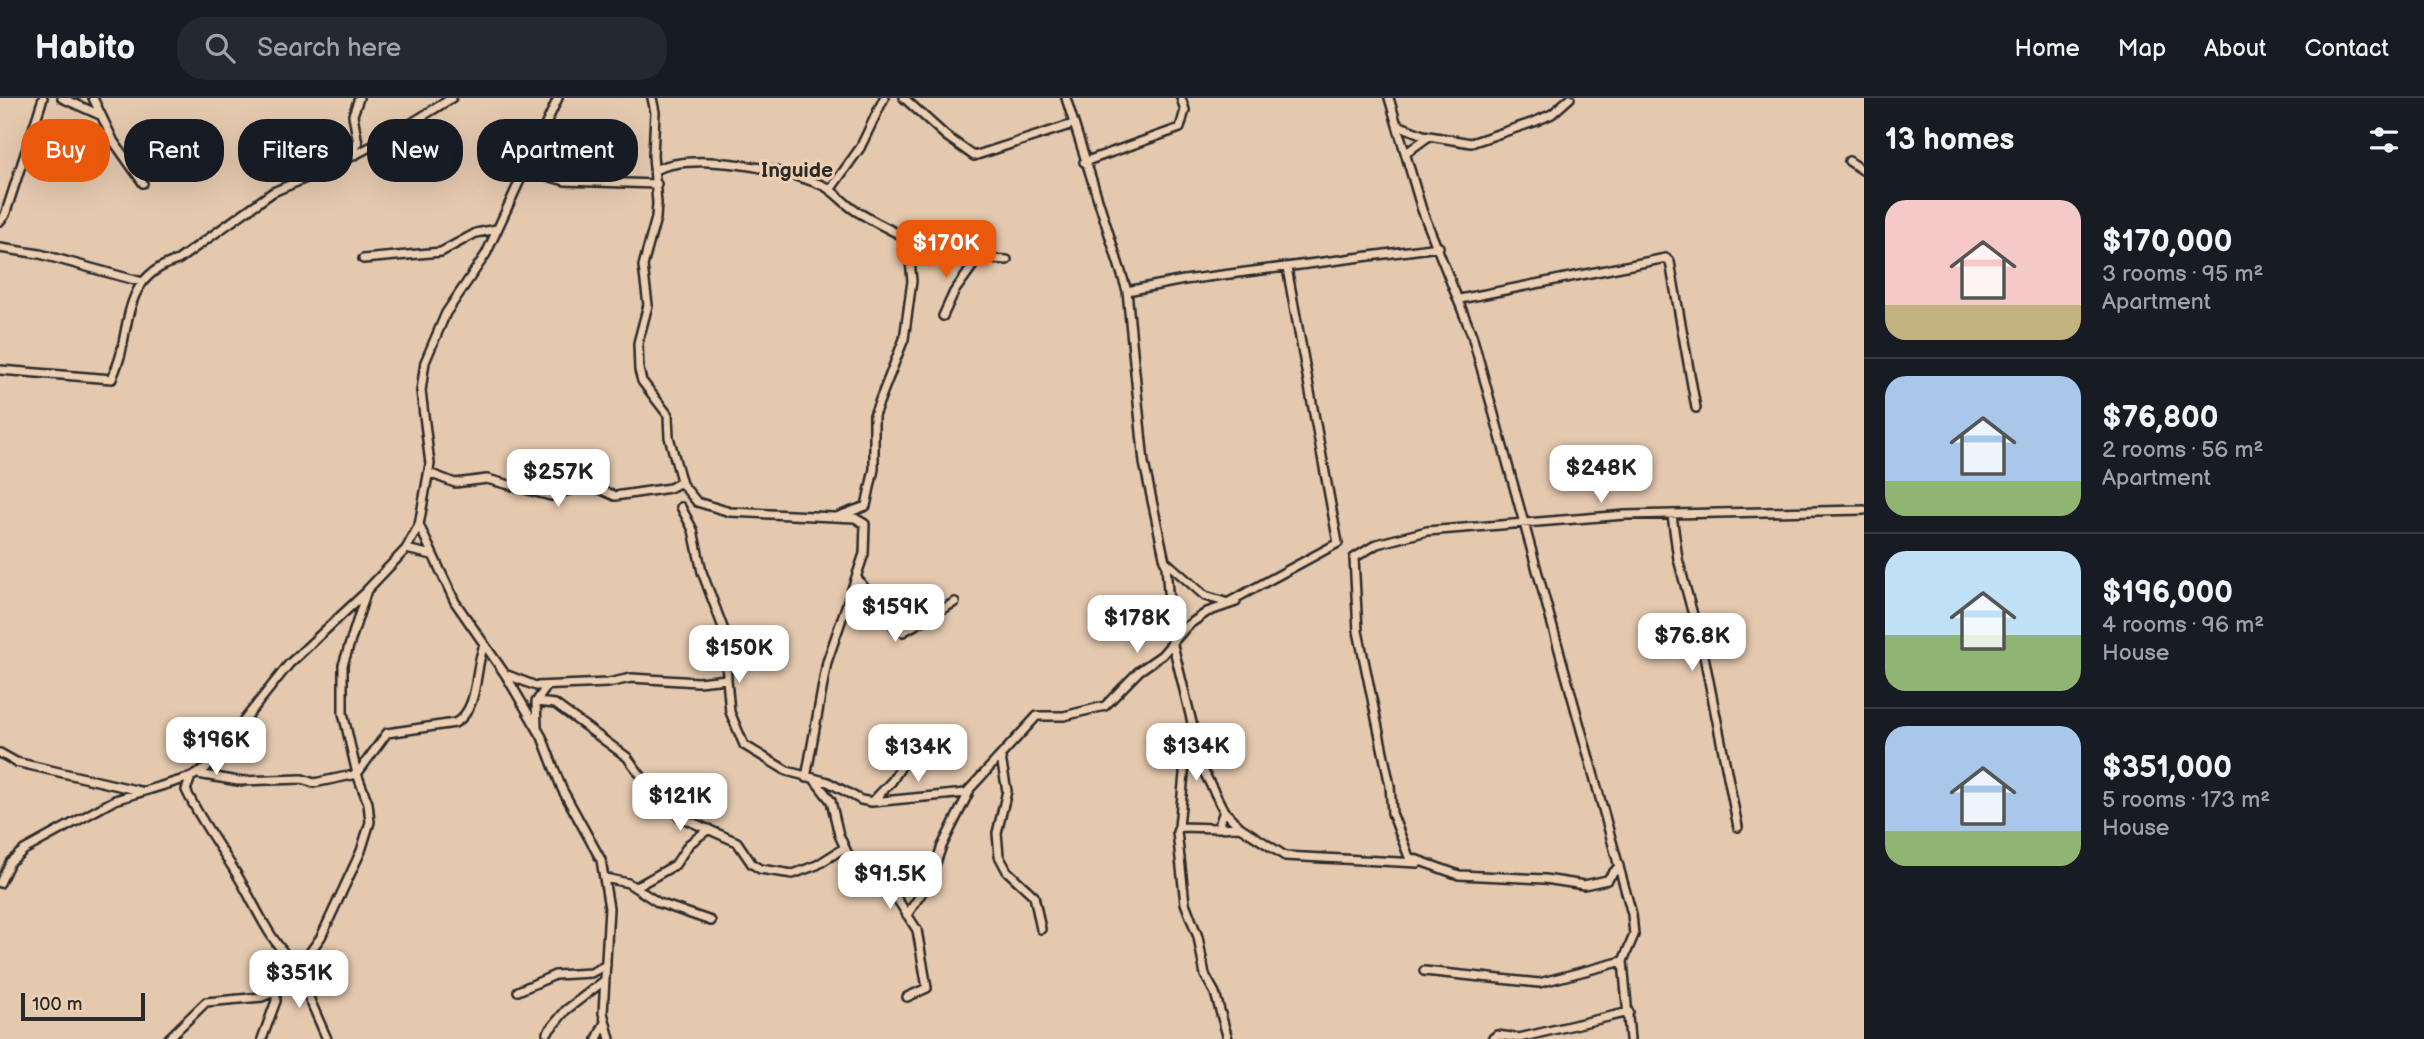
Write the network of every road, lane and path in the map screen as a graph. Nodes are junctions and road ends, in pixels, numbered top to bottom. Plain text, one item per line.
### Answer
1 (43, 98) edge
2 (62, 98) edge
3 (93, 98) edge
4 (359, 98) edge
5 (452, 98) edge
6 (558, 98) edge
7 (652, 98) edge
8 (884, 98) edge
9 (904, 98) edge
10 (1066, 98) edge
11 (1181, 98) edge
12 (1389, 98) edge
13 (1570, 98) edge
14 (100, 115) junction
15 (548, 119) edge
16 (1073, 124) junction
17 (1398, 125) junction
18 (1432, 135) junction
19 (353, 150) edge
20 (1406, 153) junction
21 (353, 155) edge
22 (1849, 161) dead end
23 (1084, 162) junction
24 (655, 170) junction
25 (1864, 171) edge
26 (295, 182) edge
27 (519, 182) edge
28 (596, 182) edge
29 (143, 183) dead end
30 (657, 184) junction
31 (831, 190) junction
32 (0, 221) edge
33 (497, 229) junction
34 (908, 239) junction
35 (1439, 247) junction
36 (0, 248) edge
37 (363, 259) dead end
38 (977, 260) junction
39 (1007, 260) dead end
40 (1287, 268) junction
41 (142, 282) junction
42 (1127, 291) junction
43 (1460, 299) junction
44 (943, 316) dead end
45 (0, 370) edge
46 (1696, 408) dead end
47 (429, 473) junction
48 (681, 482) junction
49 (681, 507) dead end
50 (1864, 510) edge
51 (1672, 516) junction
52 (836, 517) junction
53 (419, 525) junction
54 (1524, 525) junction
55 (405, 549) junction
56 (433, 555) junction
57 (1164, 559) junction
58 (857, 578) junction
59 (367, 590) junction
60 (955, 602) dead end
61 (1228, 602) junction
62 (1172, 641) junction
63 (484, 645) junction
64 (505, 674) junction
65 (727, 679) junction
66 (547, 686) junction
67 (536, 702) junction
68 (537, 728) junction
69 (1198, 737) junction
70 (914, 746) dead end
71 (0, 752) edge
72 (1001, 758) junction
73 (0, 761) edge
74 (16, 762) junction
75 (357, 774) junction
76 (195, 775) junction
77 (810, 779) junction
78 (144, 792) junction
79 (969, 792) junction
80 (872, 802) junction
81 (1224, 811) junction
82 (1179, 827) junction
83 (1240, 827) junction
84 (1738, 827) dead end
85 (1218, 828) junction
86 (709, 829) junction
87 (844, 848) junction
88 (1420, 863) junction
89 (1619, 866) junction
90 (606, 878) junction
91 (0, 883) edge
92 (635, 887) junction
93 (907, 915) junction
94 (711, 921) dead end
95 (1041, 929) dead end
96 (1623, 961) junction
97 (606, 965) junction
98 (298, 969) junction
99 (1424, 971) dead end
100 (605, 980) junction
101 (276, 991) junction
102 (518, 991) dead end
103 (907, 997) dead end
104 (1629, 1012) junction
105 (604, 1023) junction
106 (547, 1033) dead end
107 (168, 1039) edge
108 (262, 1039) edge
109 (327, 1039) edge
110 (597, 1039) edge
111 (610, 1039) edge
112 (1228, 1039) edge
113 (1492, 1039) edge
114 (1630, 1039) edge

1 - 32 street
2 - 14 street
3 - 14 street
4 - 19 street
5 - 21 street
6 - 15 street
7 - 24 street
8 - 31 street
9 - 16 street
10 - 16 street
11 - 23 street
12 - 17 street
13 - 18 street
14 - 29 street
16 - 23 street
17 - 18 street
17 - 20 street
18 - 20 street
20 - 35 street
22 - 25 street
23 - 42 street
24 - 30 street
24 - 31 street
26 - 41 street
27 - 33 street
28 - 30 street
30 - 48 street
31 - 34 street
33 - 37 street
33 - 47 street
34 - 38 street
34 - 52 street
35 - 40 street
35 - 43 street
36 - 41 street
38 - 39 street
38 - 44 street
40 - 42 street
40 - 61 street
41 - 45 street
42 - 57 street
43 - 46 street
43 - 54 street
47 - 48 street
47 - 53 street
48 - 52 street
49 - 65 street
50 - 51 street
51 - 54 street
51 - 84 street
52 - 58 street
53 - 55 street
53 - 56 street
54 - 88 street
54 - 89 street
55 - 56 street
55 - 59 street
56 - 63 street
57 - 61 street
57 - 62 street
58 - 60 street
58 - 77 street
59 - 75 street
59 - 76 street
61 - 62 street
62 - 69 street
62 - 72 street
63 - 64 street
63 - 75 street
64 - 66 street
64 - 68 street
65 - 66 street
65 - 77 street
66 - 67 street
67 - 68 street
67 - 86 street
68 - 90 street
69 - 81 street
69 - 82 street
70 - 80 street
71 - 74 street
72 - 79 street
72 - 95 street
73 - 74 street
74 - 78 street
75 - 76 street
75 - 98 street
76 - 78 street
76 - 98 street
77 - 80 street
77 - 87 street
78 - 91 street
79 - 80 street
79 - 93 street
81 - 83 street
81 - 85 street
82 - 85 street
82 - 112 street
83 - 85 street
83 - 88 street
86 - 87 street
86 - 92 street
87 - 93 street
88 - 89 street
89 - 96 street
90 - 92 street
90 - 97 street
92 - 94 street
93 - 103 street
96 - 99 street
96 - 104 street
97 - 100 street
97 - 102 street
98 - 101 street
98 - 109 street
100 - 105 street
100 - 106 street
101 - 107 street
101 - 108 street
104 - 113 street
104 - 114 street
105 - 110 street
105 - 111 street

